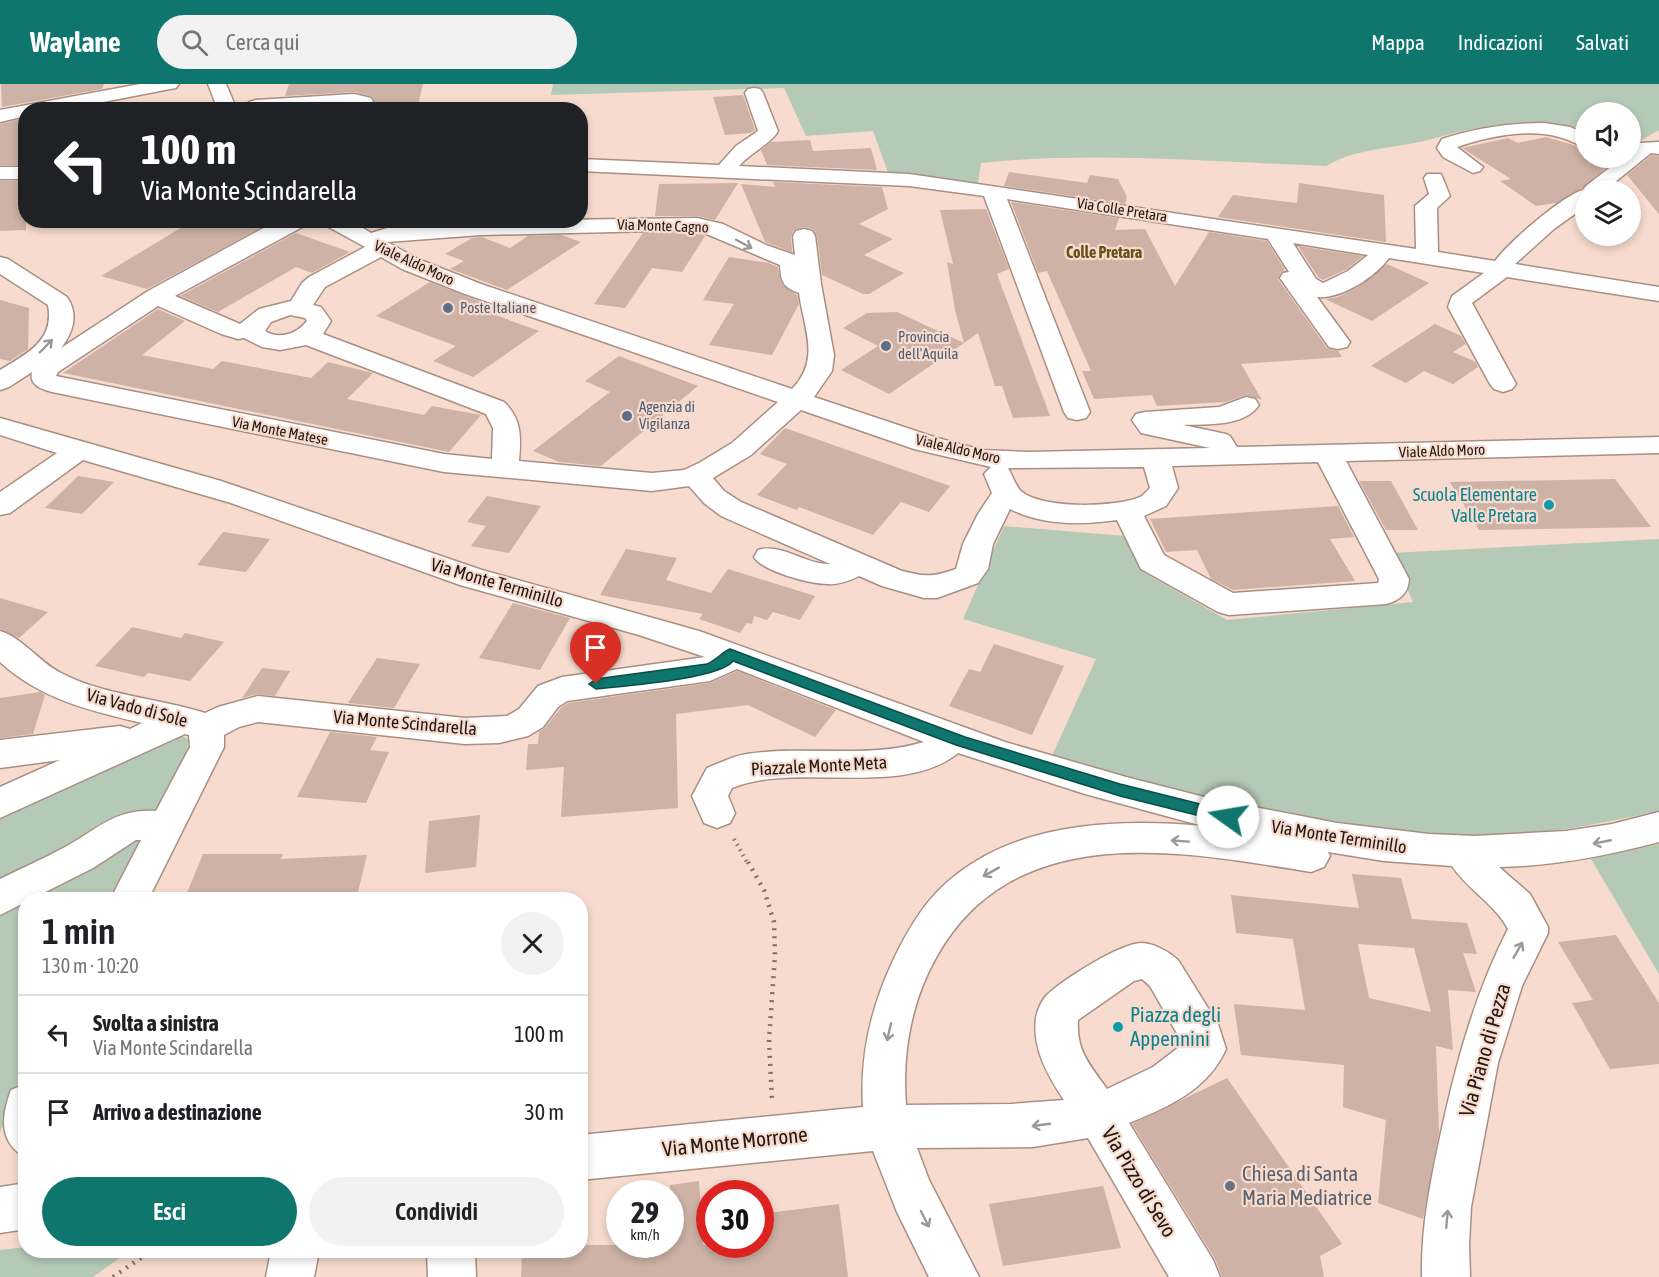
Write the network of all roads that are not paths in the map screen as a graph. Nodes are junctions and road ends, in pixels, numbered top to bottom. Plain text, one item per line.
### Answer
1 (170, 84) edge
2 (217, 84) edge
3 (125, 88) edge
4 (753, 93) dead end
5 (63, 102) edge
6 (225, 102) edge
7 (321, 102) edge
8 (364, 102) edge
9 (18, 112) edge
10 (0, 116) edge
11 (1575, 137) edge
12 (1659, 148) edge
13 (1641, 150) edge
14 (588, 165) edge
15 (1473, 167) dead end
16 (1622, 168) edge
17 (724, 171) junction
18 (18, 172) edge
19 (0, 173) edge
20 (1434, 178) dead end
21 (1606, 180) edge
22 (993, 191) junction
23 (1575, 204) edge
24 (588, 224) edge
25 (283, 228) edge
26 (346, 228) edge
27 (481, 228) edge
28 (1266, 232) junction
29 (804, 236) dead end
30 (374, 245) junction
31 (1382, 250) junction
32 (1427, 257) junction
33 (0, 264) edge
34 (1500, 268) junction
35 (809, 289) junction
36 (1659, 294) edge
37 (156, 296) junction
38 (299, 308) junction
39 (252, 330) junction
40 (306, 336) junction
41 (1338, 342) dead end
42 (0, 382) edge
43 (1503, 384) dead end
44 (796, 401) junction
45 (1246, 405) dead end
46 (1077, 412) dead end
47 (0, 426) edge
48 (1659, 445) edge
49 (79, 450) junction
50 (1329, 454) junction
51 (1228, 457) junction
52 (1154, 458) junction
53 (997, 460) junction
54 (504, 469) junction
55 (695, 476) junction
56 (1006, 494) junction
57 (0, 506) edge
58 (1127, 510) junction
59 (769, 557) dead end
60 (855, 563) junction
61 (0, 643) edge
62 (730, 654) junction
63 (181, 727) junction
64 (953, 738) junction
65 (39, 750) junction
66 (0, 754) edge
67 (0, 765) edge
68 (0, 803) edge
69 (717, 813) road end
70 (167, 826) junction
71 (1659, 827) edge
72 (1352, 841) junction
73 (1464, 853) junction
74 (133, 892) edge
75 (0, 898) edge
76 (889, 1127) junction
77 (588, 1157) edge
78 (18, 1207) edge
79 (0, 1210) edge
80 (294, 1258) edge
81 (451, 1258) edge
82 (290, 1277) edge
83 (452, 1277) edge
84 (955, 1277) edge
85 (1196, 1277) edge
86 (1446, 1277) edge

1 - 3 street
2 - 6 street
3 - 5 street
4 - 17 street
7 - 8 street
9 - 10 street
11 - 15 street
12 - 13 street
14 - 17 street, Via Colle Pretara
16 - 21 street
17 - 22 street, Via Colle Pretara
18 - 19 street
20 - 32 street
22 - 28 street, Via Colle Pretara
22 - 46 street
23 - 34 street
24 -> 35 street, Via Monte Cagno
25 - 37 street, Via Monte Matese
26 - 30 street, Viale Aldo Moro
30 -> 27 street, Via Monte Cagno
28 - 31 street, Via Colle Pretara
28 - 31 street
28 - 41 street
29 - 35 street
30 - 38 street, Via Monte Cagno
30 - 44 street, Viale Aldo Moro
31 - 32 street, Via Colle Pretara
32 - 34 street, Via Colle Pretara
42 -> 33 street
34 - 36 street, Via Colle Pretara
34 - 43 street
35 - 44 street
37 - 39 street
37 - 54 street, Via Monte Matese
38 - 39 street
38 - 40 street
39 - 40 street
40 - 54 street
44 - 53 street, Viale Aldo Moro
44 - 55 street, Via Monte Matese
45 - 51 street
47 - 49 street, Via Monte Terminillo
48 - 50 street, Viale Aldo Moro
49 - 57 street
49 - 62 street, Via Monte Terminillo
50 - 51 street, Viale Aldo Moro
50 - 58 street
51 - 52 street, Viale Aldo Moro
52 - 53 street, Viale Aldo Moro
52 - 58 street
53 - 56 street
54 - 55 street, Via Monte Matese
55 - 60 street
56 - 58 street
56 - 60 street
59 - 60 street
61 - 63 street, Via Vado di Sole
62 - 63 street, Via Monte Scindarella
62 - 64 street, Via Monte Terminillo
63 - 65 street
63 - 68 street, Via Monte Scindarella
63 - 70 street, Via Vado di Sole
64 - 69 street, Piazzale Monte Meta
64 - 72 street, Via Monte Terminillo
65 - 66 street
65 - 67 street
70 - 74 street, Via Vado di Sole
70 - 75 street
71 -> 73 street, Via Monte Terminillo
72 - 73 street, Via Monte Terminillo
72 -> 76 street
86 -> 73 street, Via Piano di Pezza
76 - 77 street, Via Monte Morrone
76 -> 84 street
85 -> 76 street, Via Pizzo di Sevo
78 - 79 street
80 - 82 street
81 - 83 street

